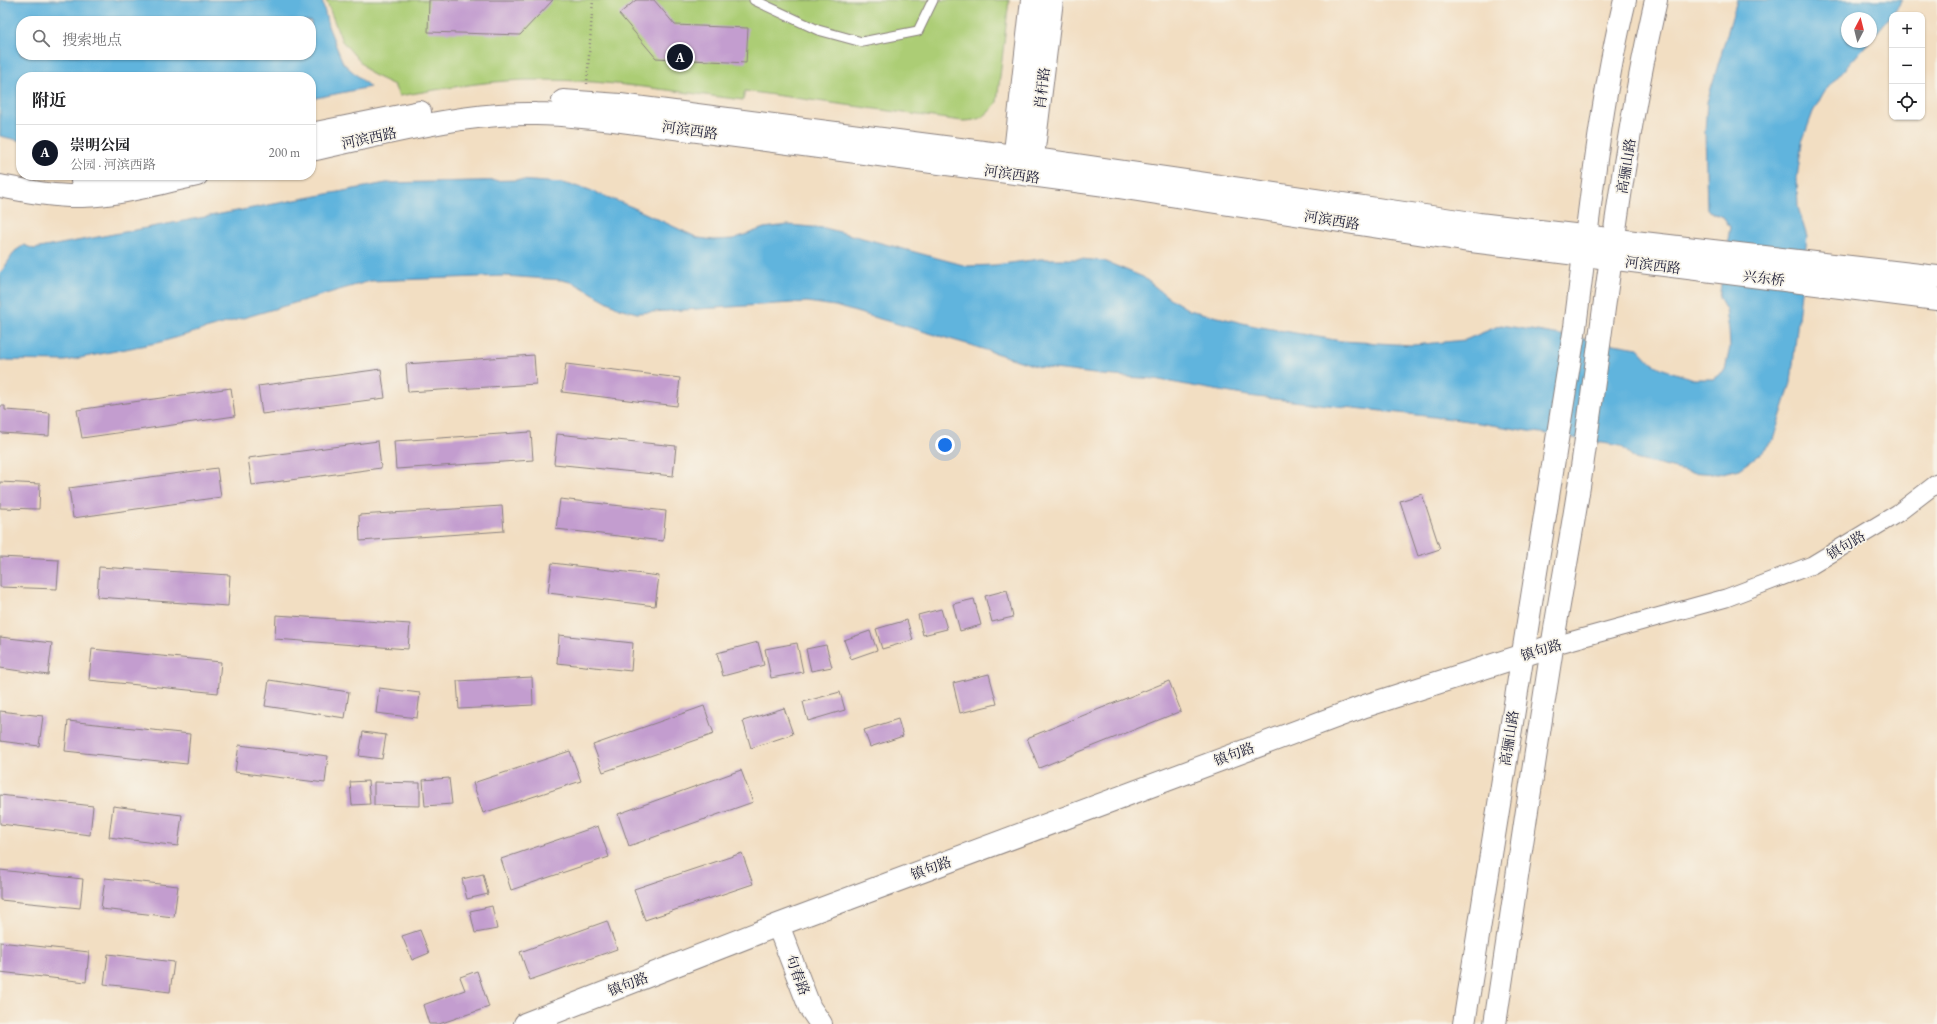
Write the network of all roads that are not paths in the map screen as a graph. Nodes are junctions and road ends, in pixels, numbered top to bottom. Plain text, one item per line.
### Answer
1 (754, 0) edge
2 (933, 0) edge
3 (1032, 0) edge
4 (1052, 0) edge
5 (1625, 0) edge
6 (1656, 0) edge
7 (316, 133) edge
8 (316, 149) edge
9 (1023, 166) junction
10 (0, 171) edge
11 (16, 175) edge
12 (58, 180) edge
13 (94, 180) edge
14 (175, 180) edge
15 (0, 186) edge
16 (1585, 246) junction
17 (1612, 250) junction
18 (1713, 250) joint
19 (1712, 272) joint
20 (1937, 277) edge
21 (1937, 299) edge
22 (1937, 483) edge
23 (1552, 646) junction
24 (1522, 656) junction
25 (778, 925) junction
26 (525, 1024) edge
27 (820, 1024) edge
28 (1464, 1024) edge
29 (1494, 1024) edge

1 - 2 lane
3 - 9 street, 肖杆路
4 - 9 street, 肖杆路
5 - 16 street, 高骊山路
6 - 17 street, 高骊山路
7 - 9 street, 河滨西路
8 - 9 street, 河滨西路
9 - 16 street, 河滨西路
10 - 11 street
12 - 13 street
14 - 15 street
16 - 17 street, 河滨西路
16 - 24 street, 高骊山路
17 - 18 street, 河滨西路
17 - 19 street, 河滨西路
17 - 23 street, 高骊山路
18 - 20 street, 兴东桥
19 - 21 street, 兴东桥
22 - 23 street, 镇句路
23 - 24 street, 镇句路
23 - 29 street, 高骊山路
24 - 25 street, 镇句路
24 - 28 street, 高骊山路
25 - 26 street, 镇句路
25 - 27 street, 句春路

